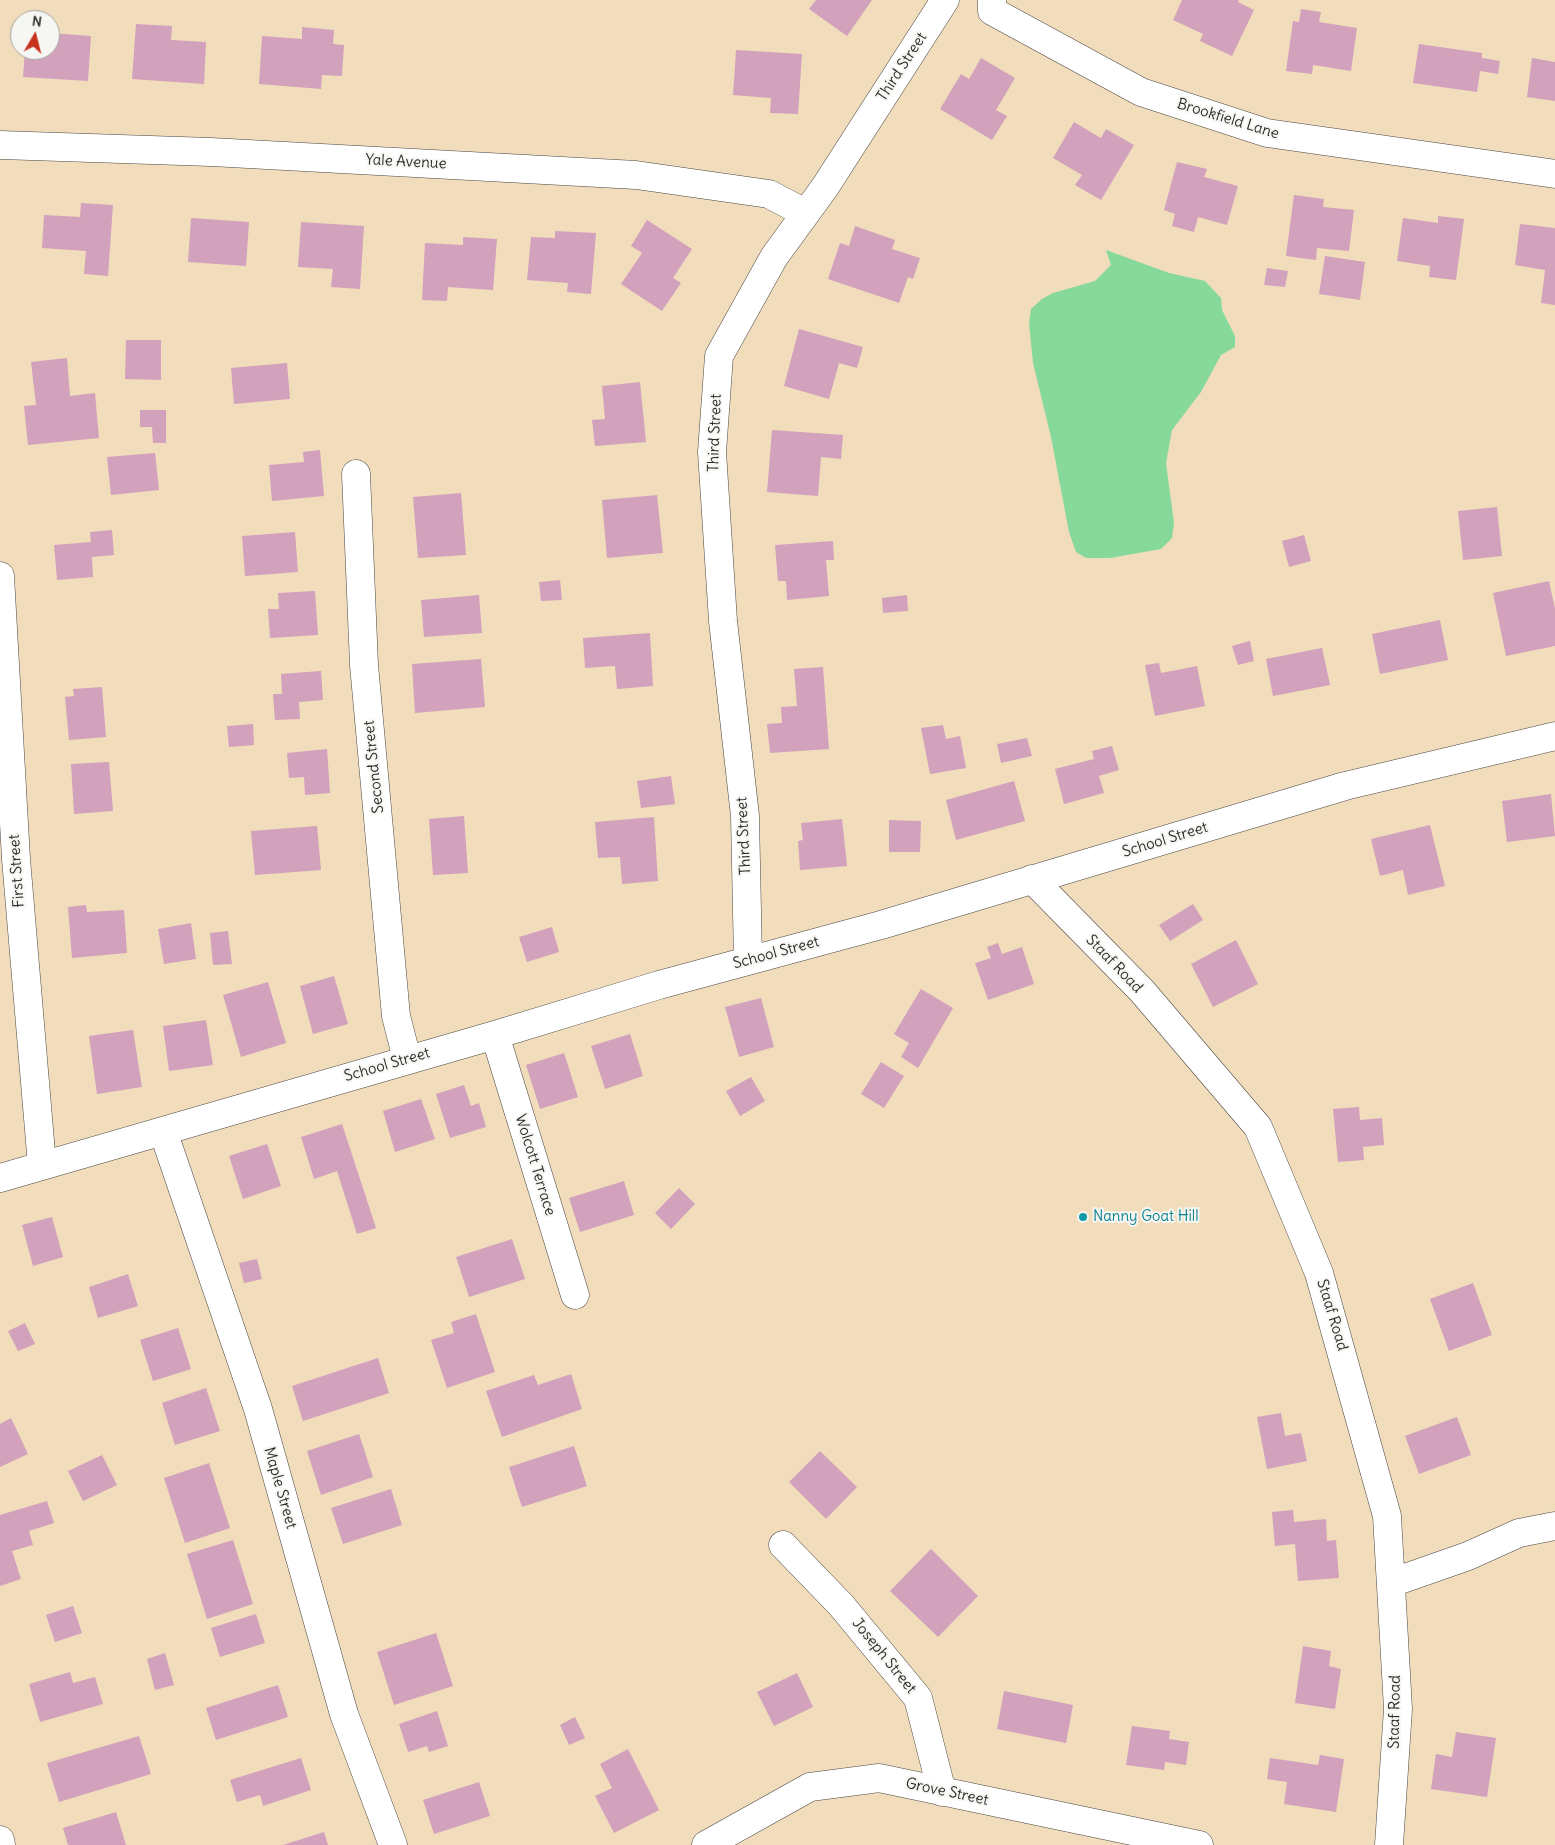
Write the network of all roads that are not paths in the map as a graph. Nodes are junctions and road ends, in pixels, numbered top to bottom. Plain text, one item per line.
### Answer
1 (945, 0) edge
2 (992, 0) edge
3 (0, 145) edge
4 (1555, 174) edge
5 (805, 213) junction
6 (356, 474) dead end
7 (0, 576) edge
8 (1555, 736) edge
9 (1032, 880) junction
10 (748, 960) junction
11 (495, 1035) junction
12 (407, 1059) junction
13 (163, 1131) junction
14 (42, 1166) junction
15 (0, 1178) edge
16 (575, 1295) dead end
17 (1555, 1526) edge
18 (783, 1544) dead end
19 (1391, 1583) junction
20 (942, 1792) junction
21 (0, 1840) edge
22 (1, 1845) edge
23 (393, 1845) edge
24 (706, 1845) edge
25 (1200, 1845) edge
26 (1389, 1845) edge

1 - 5 street, Third Street
2 - 4 street, Brookfield Lane
3 - 5 street, Yale Avenue
5 - 10 street, Third Street
6 - 12 street, Second Street
7 - 14 street, First Street
8 - 9 street, School Street
9 - 10 street, School Street
9 - 19 street, Staaf Road
10 - 11 street, School Street
11 - 12 street, School Street
11 - 16 street, Wolcott Terrace
12 - 13 street, School Street
13 - 14 street, School Street
13 - 23 street, Maple Street
14 - 15 street, School Street
17 - 19 street
18 - 20 street, Joseph Street
19 - 26 street, Staaf Road
20 - 24 street, Grove Street
20 - 25 street, Grove Street
21 - 22 street

